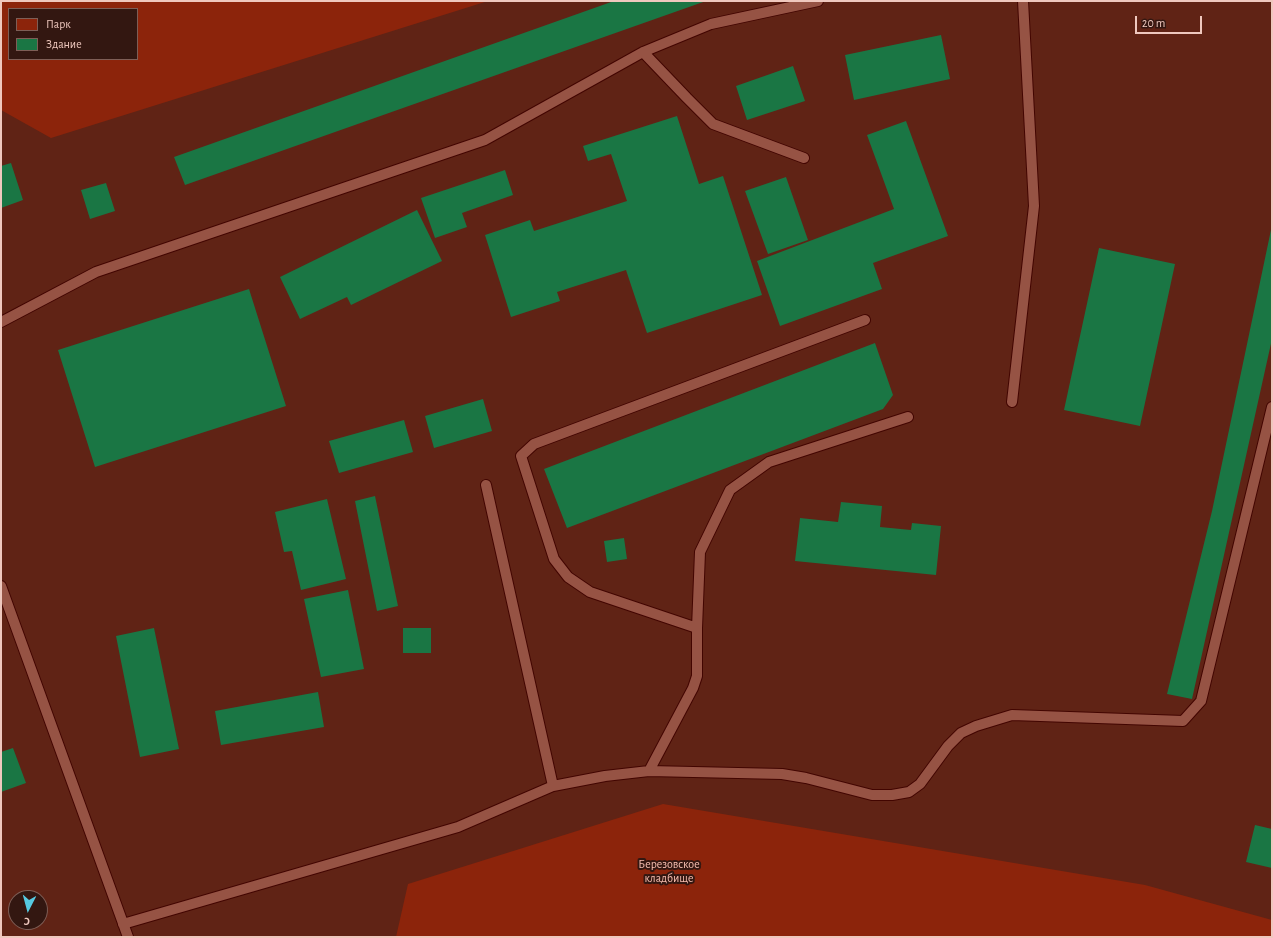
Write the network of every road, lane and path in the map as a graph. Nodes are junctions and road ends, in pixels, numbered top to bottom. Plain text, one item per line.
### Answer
1 (818, 1) edge
2 (1024, 1) edge
3 (644, 52) junction
4 (804, 158) dead end
5 (865, 320) dead end
6 (1, 322) edge
7 (1012, 402) dead end
8 (1272, 407) edge
9 (908, 417) dead end
10 (486, 485) dead end
11 (1, 586) edge
12 (697, 628) junction
13 (648, 771) junction
14 (553, 786) junction
15 (124, 924) junction
16 (128, 937) edge

1 - 3 lane
2 - 7 lane
3 - 4 lane
3 - 6 lane
5 - 12 lane
8 - 13 lane
9 - 12 lane
10 - 14 lane
11 - 15 lane
12 - 13 lane
13 - 14 lane
14 - 15 lane
15 - 16 lane

